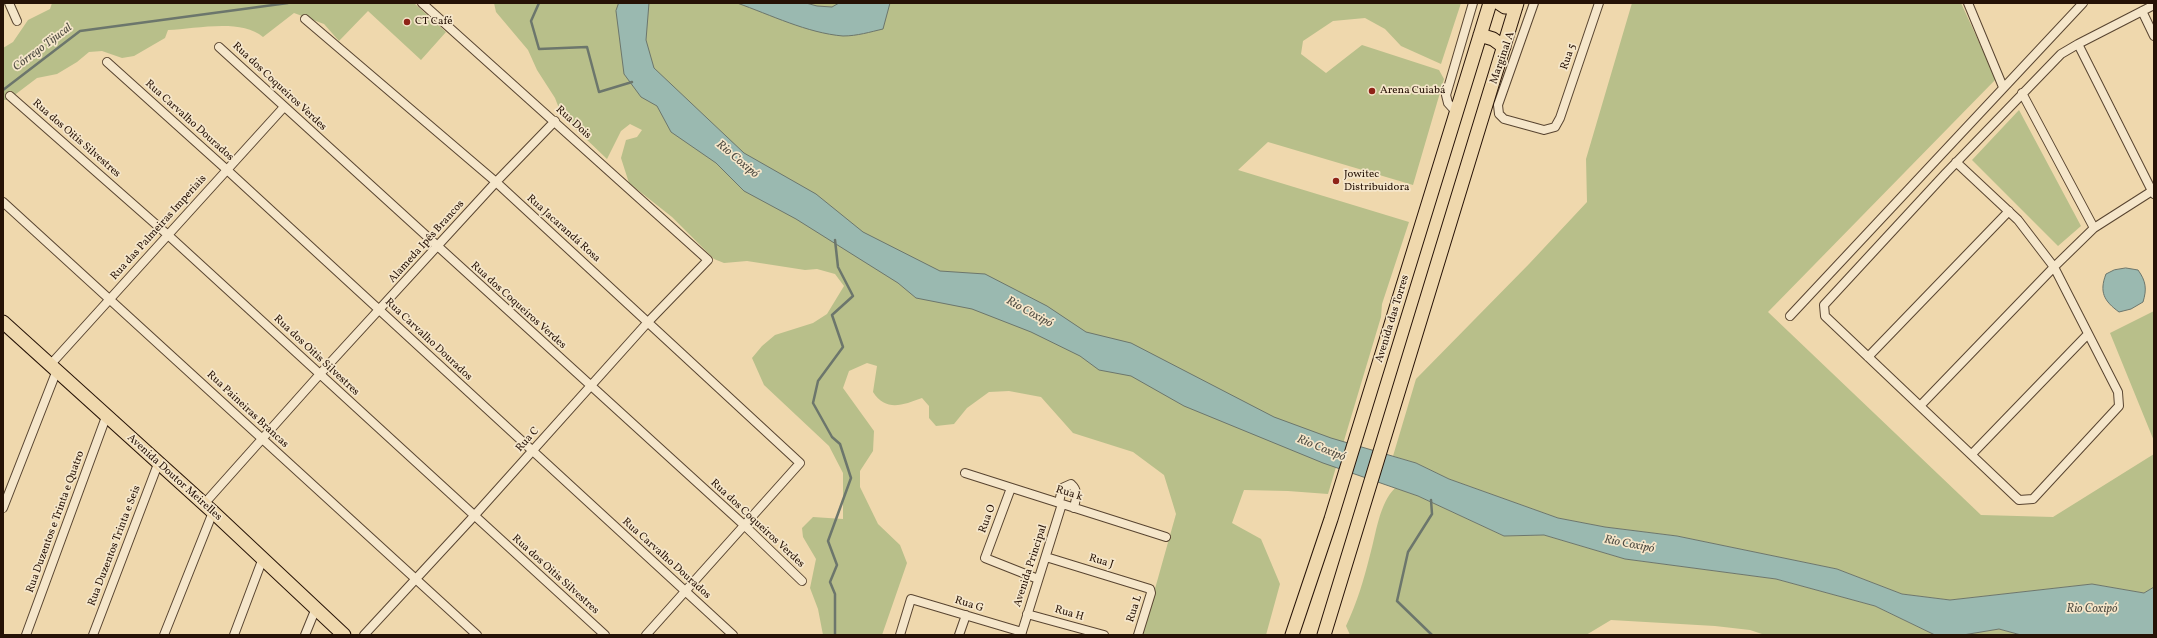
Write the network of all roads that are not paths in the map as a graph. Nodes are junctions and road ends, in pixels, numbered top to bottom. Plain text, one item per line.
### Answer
1 (9, 3) edge
2 (422, 3) edge
3 (1473, 3) edge
4 (1490, 3) edge
5 (1499, 3) edge
6 (1534, 3) edge
7 (1599, 3) edge
8 (1968, 3) edge
9 (2083, 3) edge
10 (1516, 5) edge
11 (2154, 5) edge
12 (2142, 11) junction
13 (305, 19) dead end
14 (16, 21) dead end
15 (1480, 35) junction
16 (2154, 36) edge
17 (2078, 44) junction
18 (219, 47) dead end
19 (1504, 47) junction
20 (107, 62) dead end
21 (2003, 87) junction
22 (2022, 93) junction
23 (10, 96) dead end
24 (284, 107) junction
25 (1458, 113) junction
26 (1560, 118) joint
27 (555, 121) junction
28 (1956, 162) junction
29 (226, 169) junction
30 (496, 182) junction
31 (2153, 193) edge
32 (3, 202) edge
33 (2009, 211) junction
34 (2094, 228) junction
35 (168, 235) junction
36 (438, 248) junction
37 (708, 260) joint
38 (2054, 267) junction
39 (110, 299) junction
40 (380, 311) junction
41 (1790, 316) dead end
42 (3, 322) edge
43 (648, 322) junction
44 (2088, 334) junction
45 (1868, 357) junction
46 (54, 367) junction
47 (320, 374) junction
48 (591, 387) junction
49 (1920, 406) junction
50 (106, 417) junction
51 (261, 438) junction
52 (532, 452) junction
53 (1972, 454) junction
54 (158, 464) junction
55 (965, 473) dead end
56 (1011, 488) junction
57 (1060, 503) junction
58 (3, 508) edge
59 (208, 508) junction
60 (1074, 508) junction
61 (474, 516) junction
62 (744, 525) junction
63 (1166, 537) dead end
64 (1046, 556) junction
65 (263, 558) junction
66 (416, 578) junction
67 (1038, 579) junction
68 (802, 581) dead end
69 (1150, 589) joint
70 (686, 592) junction
71 (316, 608) junction
72 (1028, 614) junction
73 (966, 615) junction
74 (1021, 634) edge
75 (26, 635) edge
76 (93, 635) edge
77 (164, 635) edge
78 (234, 635) edge
79 (305, 635) edge
80 (344, 635) edge
81 (364, 635) edge
82 (477, 635) edge
83 (604, 635) edge
84 (646, 635) edge
85 (733, 635) edge
86 (900, 635) edge
87 (960, 635) edge
88 (1104, 635) edge
89 (1138, 635) edge
90 (1292, 635) edge
91 (1324, 635) edge

1 - 14 street
2 - 27 street, Rua Dois
3 - 25 street
4 - 15 main road, Avenida das Torres
5 - 10 main road
6 - 26 street, Marginal A
7 - 26 street, Rua 5
8 - 21 street
9 - 21 street
10 - 19 main road
11 - 12 street
12 - 16 street
12 - 17 street
13 - 30 street, Rua Jacarandá Rosa
15 - 19 main road
15 - 25 main road, Avenida das Torres
17 - 22 street
17 - 31 street
18 - 24 street, Rua dos Coqueiros Verdes
19 - 91 main road
20 - 29 street, Rua Carvalho Dourados
21 - 41 street
22 - 28 street
22 - 34 street
23 - 35 street, Rua dos Oitis Silvestres
24 - 29 street, Rua das Palmeiras Imperiais
24 - 36 street, Rua dos Coqueiros Verdes
25 - 90 main road, Avenida das Torres
27 - 30 street, Alameda Ipês Brancos
27 - 37 street, Rua Dois
28 - 33 street
28 - 45 street
29 - 35 street, Rua das Palmeiras Imperiais
29 - 40 street, Rua Carvalho Dourados
30 - 36 street, Alameda Ipês Brancos
30 - 43 street, Rua Jacarandá Rosa
31 - 34 street
32 - 39 street, Rua Paineiras Brancas
33 - 38 street
33 - 45 street
34 - 38 street
35 - 39 street, Rua das Palmeiras Imperiais
35 - 47 street, Rua dos Oitis Silvestres
36 - 40 street, Alameda Ipês Brancos
36 - 48 street, Rua dos Coqueiros Verdes
37 - 43 street, Rua C
38 - 44 street
38 - 49 street
39 - 46 street, Rua das Palmeiras Imperiais
39 - 51 street, Rua Paineiras Brancas
40 - 47 street, Alameda Ipês Brancos
40 - 52 street, Rua Carvalho Dourados
42 - 46 main road, Avenida Doutor Meirelles
43 - 48 street, Rua C
43 - 62 street, Rua Jacarandá Rosa
44 - 53 street
44 - 53 street
45 - 49 street
46 - 50 main road, Avenida Doutor Meirelles
46 - 58 street
47 - 51 street, Alameda Ipês Brancos
47 - 61 street, Rua dos Oitis Silvestres
48 - 52 street, Rua C
48 - 62 street, Rua dos Coqueiros Verdes
49 - 53 street
50 - 54 main road, Avenida Doutor Meirelles
50 - 75 street, Rua Duzentos e Trinta e Quatro
51 - 59 street, Alameda Ipês Brancos
51 - 66 street, Rua Paineiras Brancas
52 - 61 street, Rua C
52 - 70 street, Rua Carvalho Dourados
54 - 59 main road, Avenida Doutor Meirelles
54 - 76 street, Rua Duzentos Trinta e Seis
55 - 56 street, Rua k
56 - 57 street, Rua k
56 - 67 street, Rua O
57 - 60 street, Rua k
57 - 60 street, Avenida Principal
57 - 64 street, Avenida Principal
59 - 65 main road, Avenida Doutor Meirelles
59 - 77 street, Alameda Ipês Brancos
60 - 63 street, Rua k
61 - 66 street, Rua C
61 - 83 street, Rua dos Oitis Silvestres
62 - 68 street, Rua dos Coqueiros Verdes
62 - 70 street
64 - 67 street, Avenida Principal
64 - 69 street, Rua J
65 - 71 main road, Avenida Doutor Meirelles
65 - 78 street
66 - 81 street, Rua C
66 - 82 street, Rua Paineiras Brancas
67 - 72 street, Avenida Principal
69 - 89 street, Rua L
70 - 84 street
70 - 85 street, Rua Carvalho Dourados
71 - 79 street
71 - 80 main road, Avenida Doutor Meirelles
72 - 74 street, Avenida Principal
72 - 88 street, Rua H
73 - 74 street, Rua G
73 - 86 street, Rua G
73 - 87 street

